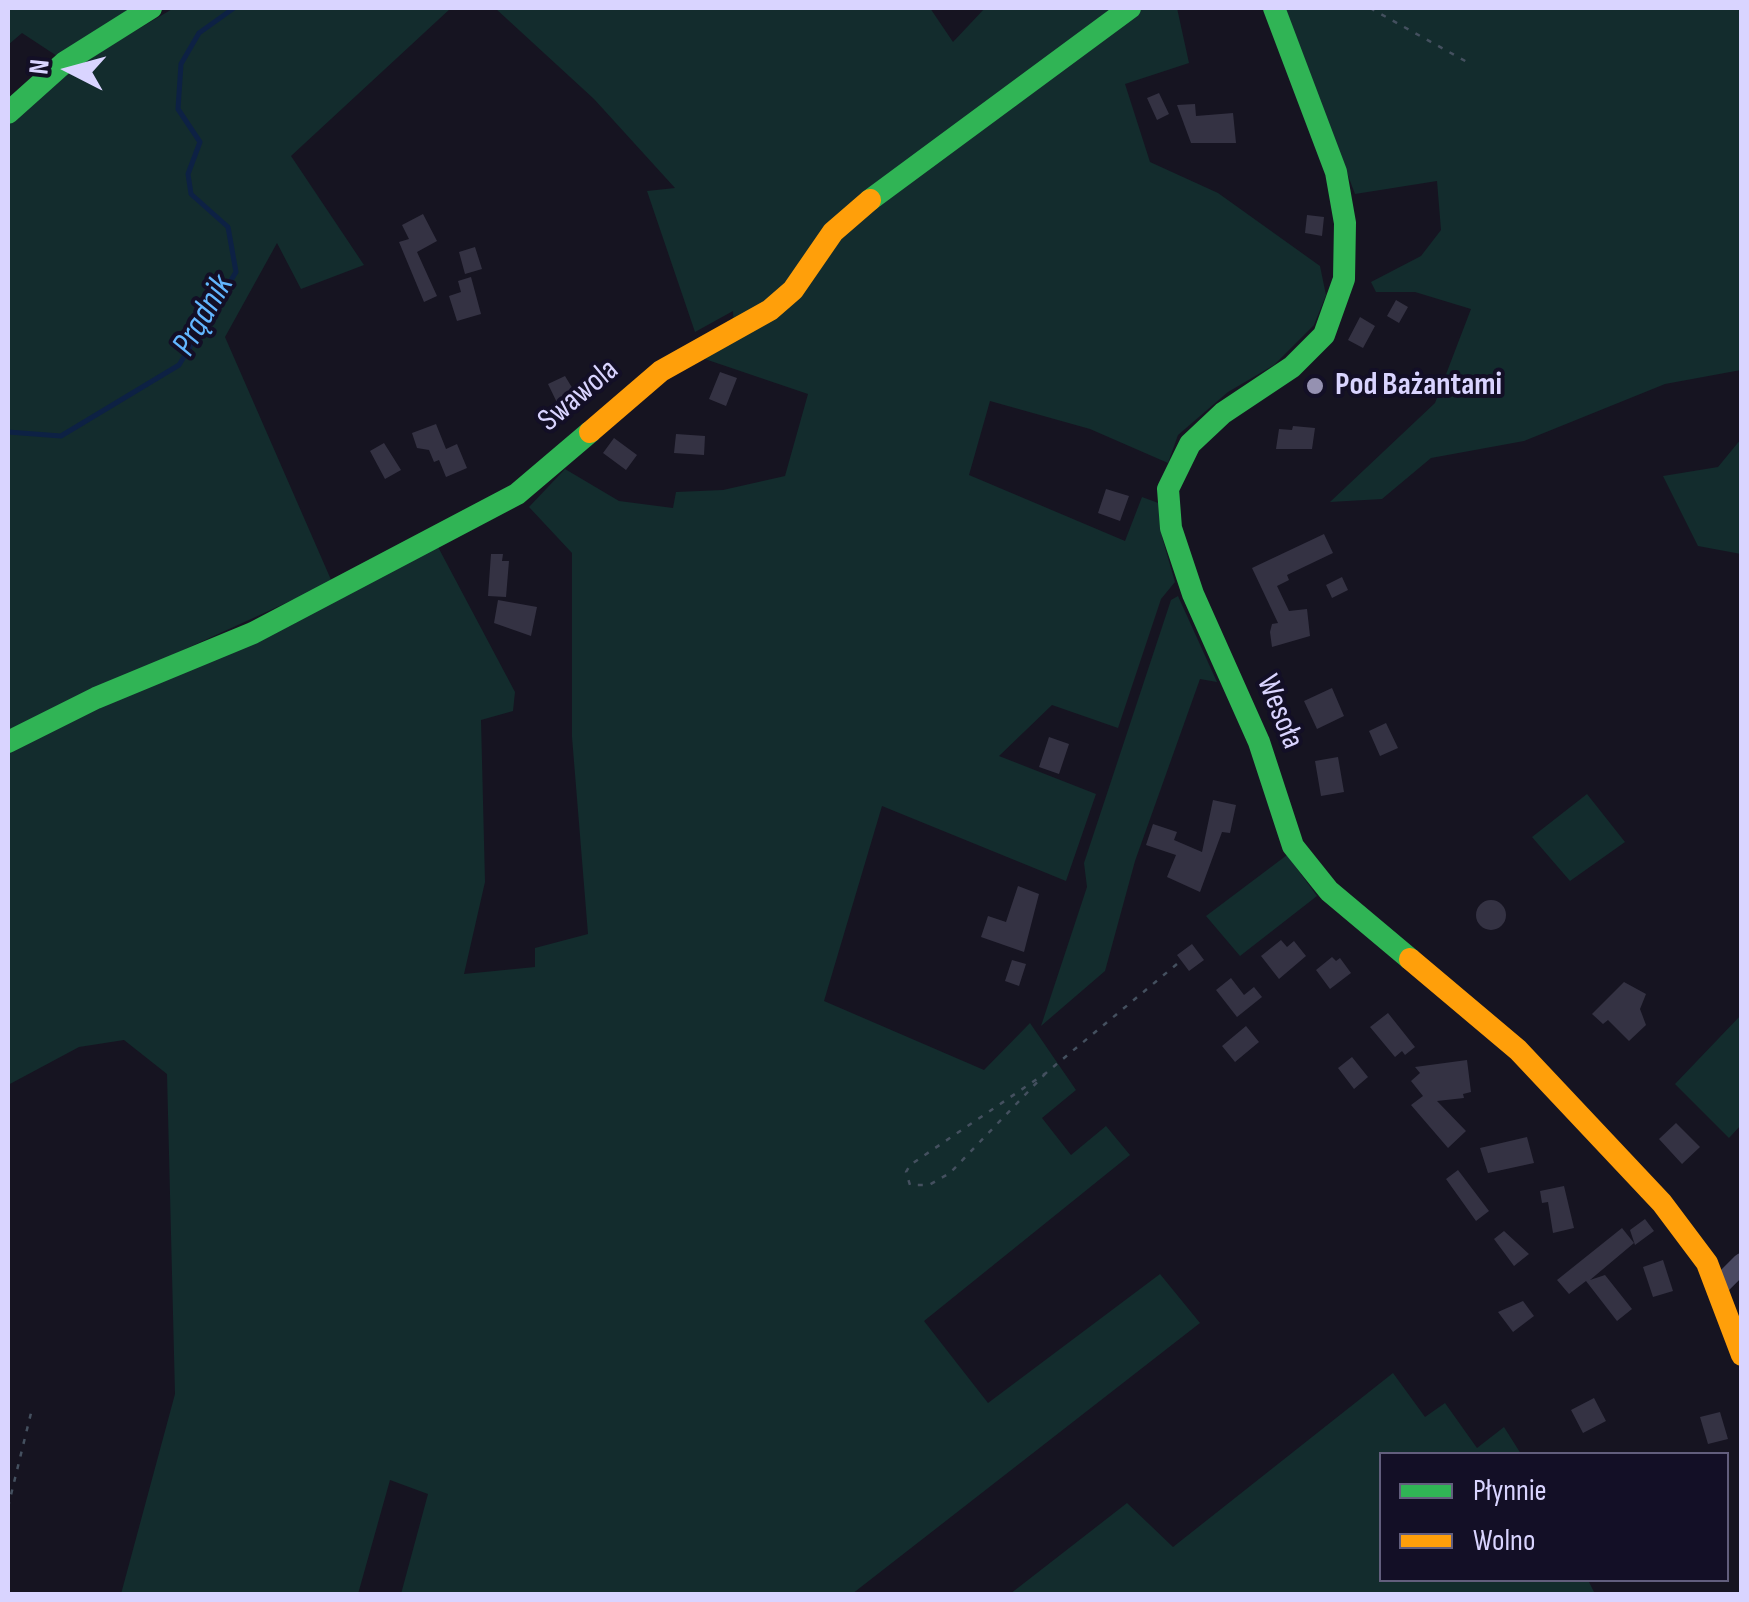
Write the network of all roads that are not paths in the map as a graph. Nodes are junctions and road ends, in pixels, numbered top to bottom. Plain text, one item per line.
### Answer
1 (151, 8) edge
2 (1130, 8) edge
3 (1274, 8) edge
4 (8, 113) edge
5 (8, 742) edge
6 (1742, 1263) edge
7 (1718, 1288) junction
8 (1742, 1355) edge

1 - 4 street
2 - 5 street, Swawola
3 - 7 street, Wesoła
6 - 7 street
7 - 8 street, Wesoła

